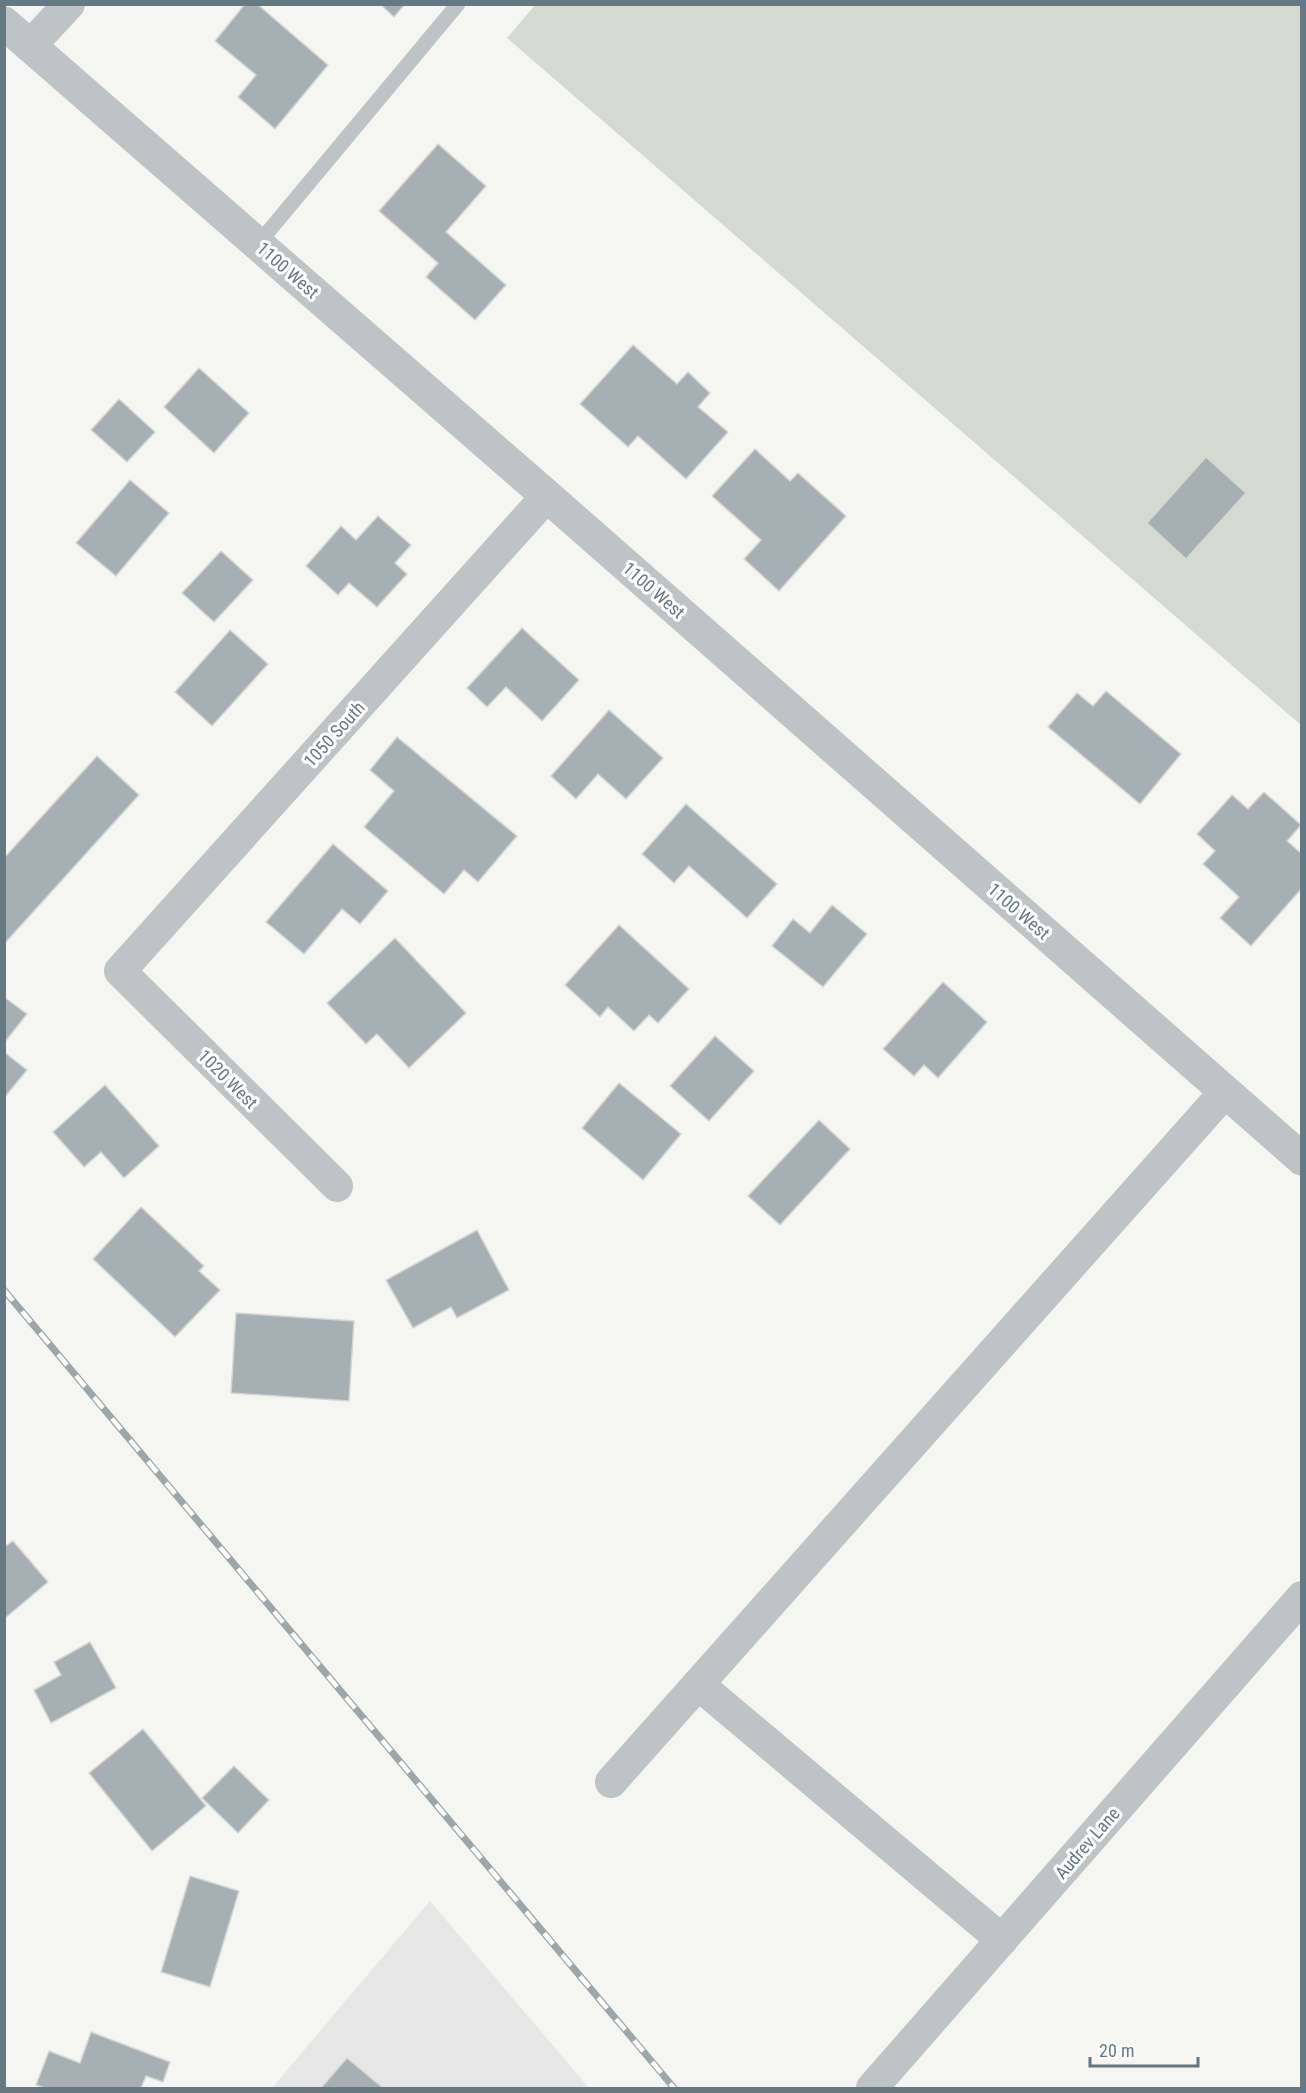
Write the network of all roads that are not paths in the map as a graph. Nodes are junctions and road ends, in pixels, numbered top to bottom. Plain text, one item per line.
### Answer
1 (69, 4) edge
2 (458, 4) edge
3 (4, 23) edge
4 (30, 46) junction
5 (258, 244) junction
6 (547, 496) junction
7 (120, 971) joint
8 (1225, 1092) junction
9 (1302, 1159) edge
10 (337, 1186) dead end
11 (1302, 1597) edge
12 (698, 1684) junction
13 (611, 1782) dead end
14 (1002, 1940) junction
15 (872, 2088) edge

1 - 4 street
2 - 5 lane
3 - 4 street, 1100 West
4 - 5 street, 1100 West
5 - 6 street, 1100 West
6 - 7 street, 1050 South
6 - 8 street, 1100 West
7 - 10 street, 1020 West
8 - 9 street, 1100 West
8 - 12 street
11 - 14 street, Audrev Lane
12 - 13 street
12 - 14 street
14 - 15 street, Audrev Lane

